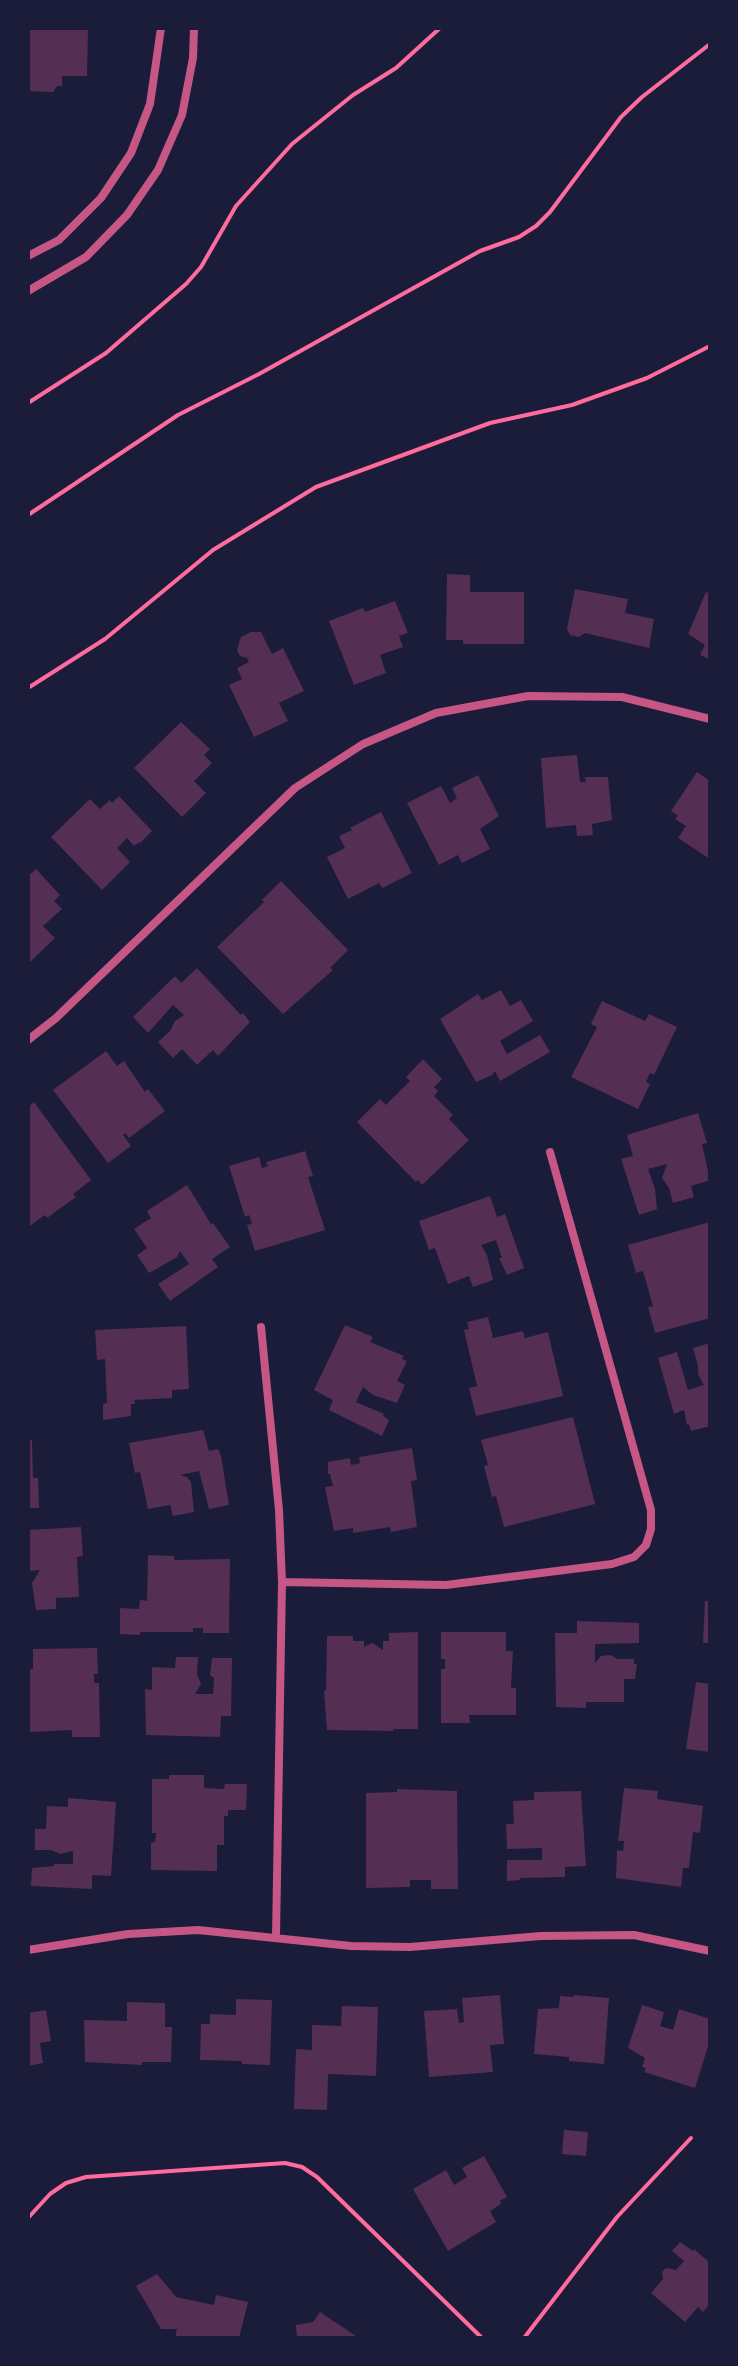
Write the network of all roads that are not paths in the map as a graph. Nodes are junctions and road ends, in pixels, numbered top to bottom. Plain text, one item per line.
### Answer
1 (161, 28) edge
2 (194, 28) edge
3 (28, 256) edge
4 (28, 291) edge
5 (710, 719) edge
6 (28, 1040) edge
7 (550, 1152) dead end
8 (261, 1327) dead end
9 (282, 1582) junction
10 (276, 1936) junction
11 (28, 1950) edge
12 (710, 1951) edge

1 - 3 street
2 - 4 street
5 - 6 street
7 - 9 street
8 - 9 street
9 - 10 street
10 - 11 street
10 - 12 street

